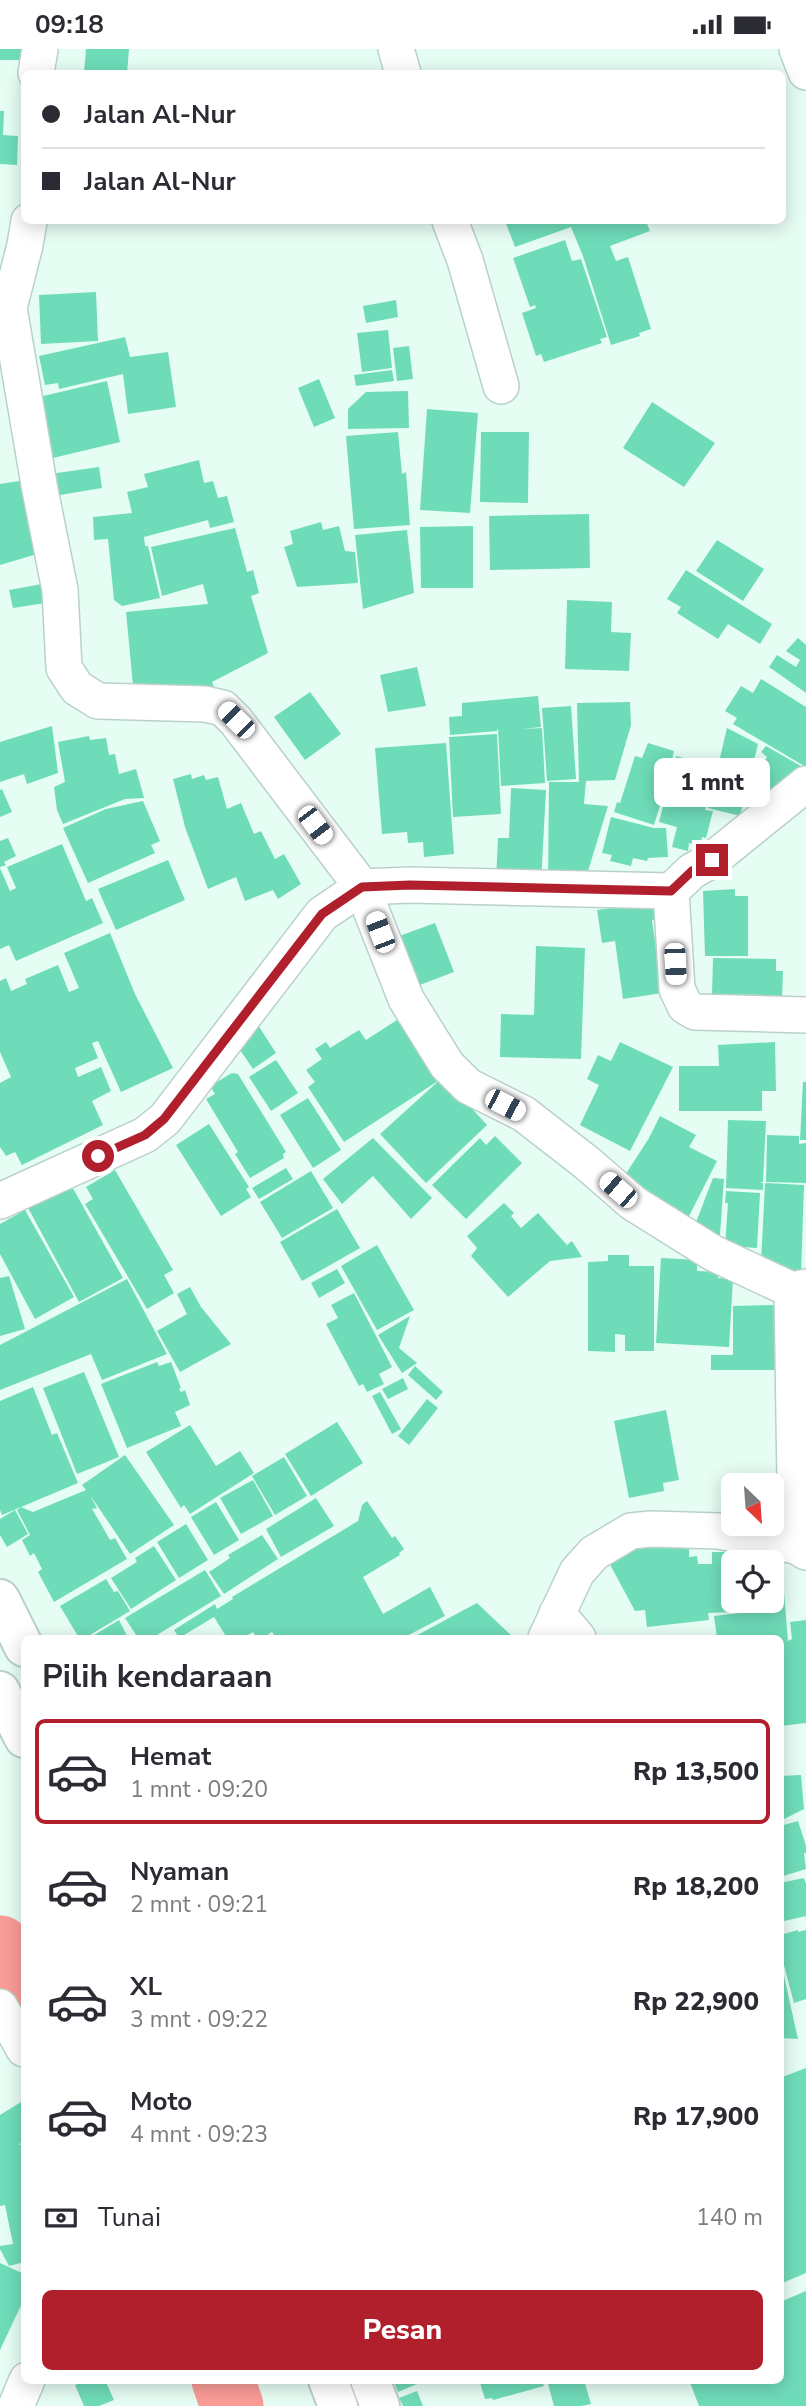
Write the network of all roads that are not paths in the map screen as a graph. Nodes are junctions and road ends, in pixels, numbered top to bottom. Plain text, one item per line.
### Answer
1 (40, 49) edge
2 (396, 49) edge
3 (797, 49) edge
4 (36, 70) edge
5 (402, 70) edge
6 (806, 72) edge
7 (28, 224) edge
8 (451, 224) edge
9 (501, 386) dead end
10 (806, 784) edge
11 (362, 887) junction
12 (671, 891) junction
13 (806, 1015) edge
14 (0, 1201) edge
15 (799, 1288) edge
16 (801, 1549) edge
17 (0, 1599) edge
18 (561, 1630) edge
19 (21, 1641) edge
20 (0, 1691) edge
21 (18, 1735) edge
22 (0, 2007) edge
23 (16, 2052) edge
24 (25, 2384) edge
25 (330, 2384) edge
26 (372, 2384) edge
27 (16, 2406) edge
28 (338, 2406) edge
29 (380, 2406) edge

1 - 4 street
2 - 5 street
3 - 6 street
7 - 11 street
8 - 9 street
10 - 12 street
11 - 12 street
11 - 14 street
11 - 15 street
12 - 13 street
15 - 16 street
16 - 18 street
17 - 19 highway
20 - 21 highway
22 - 23 street
24 - 27 street
25 - 28 highway
26 - 29 highway

